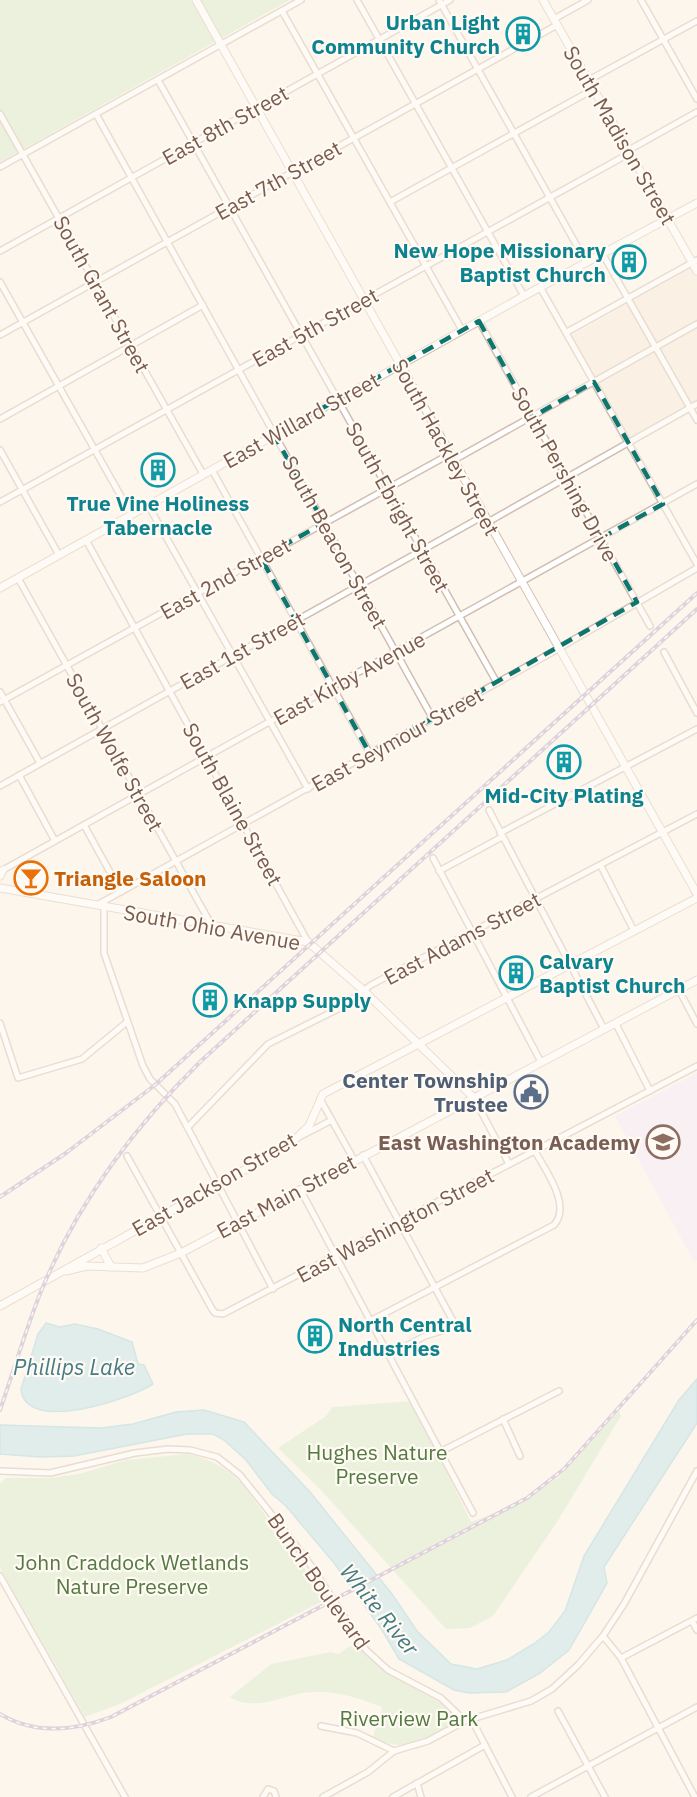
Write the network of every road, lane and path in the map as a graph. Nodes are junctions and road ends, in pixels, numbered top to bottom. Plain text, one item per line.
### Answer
1 (196, 0) edge
2 (301, 0) edge
3 (357, 0) edge
4 (450, 0) edge
5 (543, 0) edge
6 (588, 0) edge
7 (641, 0) edge
8 (440, 2) edge
9 (282, 11) junction
10 (697, 21) edge
11 (555, 22) junction
12 (380, 39) junction
13 (663, 40) junction
14 (220, 45) junction
15 (477, 69) junction
16 (317, 75) junction
17 (158, 80) junction
18 (589, 80) junction
19 (594, 89) junction
20 (697, 99) edge
21 (415, 103) junction
22 (256, 108) junction
23 (697, 112) edge
24 (0, 114) edge
25 (96, 114) junction
26 (514, 134) junction
27 (353, 138) junction
28 (193, 143) junction
29 (629, 152) junction
30 (23, 154) junction
31 (0, 167) edge
32 (452, 167) junction
33 (292, 172) junction
34 (132, 177) junction
35 (549, 197) junction
36 (390, 202) junction
37 (697, 203) edge
38 (230, 207) junction
39 (59, 218) junction
40 (668, 218) junction
41 (488, 231) junction
42 (167, 241) junction
43 (0, 251) edge
44 (602, 253) junction
45 (586, 262) junction
46 (695, 262) edge
47 (426, 266) junction
48 (697, 271) edge
49 (0, 282) edge
50 (95, 282) junction
51 (540, 287) junction
52 (524, 296) junction
53 (628, 298) junction
54 (363, 300) junction
55 (203, 305) junction
56 (479, 321) junction
57 (23, 322) junction
58 (697, 324) edge
59 (462, 330) junction
60 (567, 332) junction
61 (302, 334) junction
62 (0, 335) edge
63 (131, 346) junction
64 (656, 348) junction
65 (400, 365) junction
66 (240, 369) junction
67 (594, 382) junction
68 (59, 386) junction
69 (338, 400) junction
70 (697, 404) edge
71 (690, 408) junction
72 (167, 410) junction
73 (532, 417) junction
74 (0, 419) edge
75 (697, 420) edge
76 (274, 435) junction
77 (628, 443) junction
78 (0, 450) edge
79 (95, 450) junction
80 (452, 457) junction
81 (212, 470) junction
82 (203, 474) junction
83 (567, 478) junction
84 (697, 484) edge
85 (387, 488) junction
86 (22, 490) junction
87 (0, 502) edge
88 (663, 504) junction
89 (148, 505) junction
90 (131, 514) junction
91 (486, 518) junction
92 (324, 523) junction
93 (601, 538) junction
94 (86, 540) junction
95 (422, 550) junction
96 (59, 555) junction
97 (261, 558) junction
98 (697, 566) edge
99 (18, 578) junction
100 (522, 581) junction
101 (359, 585) junction
102 (0, 588) edge
103 (198, 593) junction
104 (637, 602) junction
105 (459, 616) junction
106 (296, 620) junction
107 (650, 626) dead end
108 (134, 628) junction
109 (559, 646) junction
110 (396, 652) junction
111 (664, 652) dead end
112 (232, 656) junction
113 (67, 665) junction
114 (497, 683) junction
115 (333, 687) junction
116 (170, 691) junction
117 (0, 692) edge
118 (2, 701) edge
119 (697, 713) edge
120 (433, 719) junction
121 (270, 722) junction
122 (103, 728) junction
123 (697, 729) edge
124 (370, 754) junction
125 (207, 757) junction
126 (40, 763) junction
127 (626, 766) junction
128 (18, 775) junction
129 (0, 786) edge
130 (308, 789) junction
131 (140, 794) junction
132 (489, 810) dead end
133 (697, 814) edge
134 (244, 824) junction
135 (84, 825) junction
136 (663, 832) junction
137 (501, 835) junction
138 (55, 841) junction
139 (433, 858) dead end
140 (176, 861) junction
141 (601, 866) junction
142 (439, 871) junction
143 (1, 873) edge
144 (1, 888) edge
145 (121, 892) junction
146 (697, 896) edge
147 (536, 899) junction
148 (96, 906) junction
149 (104, 907) junction
150 (212, 926) junction
151 (634, 931) junction
152 (473, 933) junction
153 (308, 942) junction
154 (570, 965) junction
155 (697, 980) edge
156 (363, 990) junction
157 (679, 990) junction
158 (507, 998) junction
159 (127, 1022) junction
160 (0, 1023) edge
161 (616, 1024) junction
162 (697, 1024) edge
163 (604, 1029) junction
164 (1, 1030) edge
165 (420, 1044) junction
166 (541, 1062) junction
167 (697, 1066) edge
168 (650, 1091) junction
169 (474, 1098) junction
170 (320, 1099) junction
171 (332, 1120) junction
172 (188, 1127) junction
173 (297, 1138) junction
174 (535, 1151) junction
175 (363, 1155) junction
176 (127, 1156) dead end
177 (354, 1160) junction
178 (509, 1164) junction
179 (218, 1184) junction
180 (300, 1189) junction
181 (160, 1216) junction
182 (238, 1222) junction
183 (399, 1223) junction
184 (101, 1248) junction
185 (181, 1253) junction
186 (336, 1256) junction
187 (111, 1267) junction
188 (56, 1274) junction
189 (434, 1287) junction
190 (273, 1289) junction
191 (0, 1306) edge
192 (370, 1321) junction
193 (389, 1355) junction
194 (559, 1391) dead end
195 (503, 1419) junction
196 (440, 1452) junction
197 (520, 1456) dead end
198 (0, 1471) edge
199 (697, 1471) edge
200 (473, 1513) dead end
201 (0, 1576) edge
202 (694, 1619) edge
203 (697, 1630) edge
204 (603, 1636) junction
205 (621, 1658) junction
206 (697, 1707) edge
207 (558, 1711) dead end
208 (468, 1720) junction
209 (321, 1726) dead end
210 (658, 1728) junction
211 (485, 1745) junction
212 (394, 1751) junction
213 (588, 1766) junction
214 (417, 1783) junction
215 (125, 1797) edge
216 (263, 1797) edge
217 (276, 1797) edge
218 (322, 1797) edge
219 (393, 1797) edge
220 (421, 1797) edge
221 (512, 1797) edge
222 (531, 1797) edge
223 (604, 1797) edge
224 (695, 1797) edge

1 - 14 street, South Hackley Street
2 - 9 street
3 - 12 street
4 - 8 street, East 8th Street
5 - 11 street, South Madison Street
6 - 11 street, East 7th Street
7 - 13 street
8 - 12 street, East 8th Street
8 - 15 street
9 - 14 street
9 - 16 street
10 - 13 street
11 - 15 street, East 7th Street
11 - 18 street, South Madison Street
12 - 16 street, East 8th Street
12 - 21 street
13 - 18 street
13 - 20 street
14 - 17 street
14 - 22 street, South Hackley Street
15 - 21 street, East 7th Street
15 - 26 street
16 - 22 street, East 8th Street
16 - 27 street
17 - 25 street
17 - 28 street, South Ebright Street
18 - 19 street, South Madison Street
19 - 26 street
19 - 29 street, South Madison Street
21 - 27 street, East 7th Street
21 - 32 street
22 - 28 street, East 8th Street
22 - 33 street, South Hackley Street
23 - 29 street, East 5th Street
24 - 30 street, South Grant Street
25 - 30 street
25 - 34 street, South Beacon Street
26 - 32 street
26 - 35 street
27 - 33 street, East 7th Street
27 - 36 street
28 - 34 street, East 8th Street
28 - 38 street, South Ebright Street
29 - 35 street, East 5th Street
29 - 40 street, South Madison Street
30 - 31 street
30 - 39 street, South Grant Street
32 - 36 street
32 - 41 street
33 - 38 street, East 7th Street
33 - 54 street, South Hackley Street
34 - 39 street, East 8th Street
34 - 42 street, South Beacon Street
35 - 41 street, East 5th Street
35 - 45 street
36 - 47 street
37 - 40 street, East Willard Street
38 - 42 street, East 7th Street
38 - 61 street, South Ebright Street
39 - 43 street, East 8th Street
39 - 50 street, South Grant Street
40 - 44 street, East Willard Street
40 - 46 street, South Madison Street
41 - 47 street, East 5th Street
41 - 52 street
42 - 50 street, East 7th Street
42 - 55 street, South Beacon Street
44 - 45 street, East Willard Street
44 - 53 street
45 - 51 street, East Willard Street
46 - 48 street, South Madison Street
46 - 53 street
47 - 54 street, East 5th Street
47 - 59 street
49 - 57 street
50 - 57 street, East 7th Street
50 - 63 street, South Grant Street
51 - 52 street, East Willard Street
51 - 60 street
52 - 56 street, East Willard Street
53 - 60 street
53 - 64 street
54 - 61 street, East 5th Street
54 - 65 street, South Hackley Street
55 - 63 street
55 - 66 street, South Beacon Street
56 - 59 street, East Willard Street
56 - 73 street, South Pershing Drive
57 - 62 street, East 7th Street
57 - 68 street
58 - 64 street, East 2nd Street
59 - 65 street, East Willard Street
60 - 67 street
61 - 66 street, East 5th Street
61 - 69 street, South Ebright Street
63 - 68 street
63 - 72 street, South Grant Street
64 - 67 street, East 2nd Street
64 - 71 street
65 - 69 street, East Willard Street
65 - 80 street, South Hackley Street
66 - 72 street, East 5th Street
66 - 76 street, South Beacon Street
67 - 73 street, East 2nd Street
67 - 77 street
68 - 74 street
68 - 79 street
69 - 76 street, East Willard Street
69 - 85 street, South Ebright Street
70 - 71 street, East 1st Street
71 - 75 street
71 - 77 street, East 1st Street
72 - 79 street, East 5th Street
72 - 82 street, South Grant Street
73 - 80 street, East 2nd Street
73 - 83 street, South Pershing Drive
76 - 81 street, East Willard Street
76 - 92 street, South Beacon Street
77 - 83 street, East 1st Street
77 - 88 street
78 - 86 street
79 - 86 street, East 5th Street
79 - 90 street
80 - 85 street, East 2nd Street
80 - 91 street, South Hackley Street
81 - 82 street, East Willard Street
81 - 97 street
82 - 89 street, East Willard Street
83 - 91 street, East 1st Street
83 - 93 street, South Pershing Drive
84 - 88 street, East Kirby Avenue
85 - 92 street, East 2nd Street
85 - 95 street, South Ebright Street
86 - 87 street, East 5th Street
86 - 96 street
88 - 93 street, East Kirby Avenue
88 - 98 street
89 - 90 street, East Willard Street
89 - 103 street
90 - 94 street, East Willard Street
91 - 95 street, East 1st Street
91 - 100 street, South Hackley Street
92 - 97 street, East 2nd Street
92 - 101 street, South Beacon Street
93 - 100 street, East Kirby Avenue
93 - 104 street, South Pershing Drive
94 - 96 street, East Willard Street
94 - 108 street, South Blaine Street
95 - 101 street, East 1st Street
95 - 105 street, South Ebright Street
96 - 99 street, East Willard Street
97 - 103 street, East 2nd Street
97 - 106 street
98 - 104 street, East Seymour Street
99 - 102 street, East Willard Street
99 - 113 street, South Wolfe Street
100 - 105 street, East Kirby Avenue
100 - 109 street, South Hackley Street
101 - 106 street, East 1st Street
101 - 110 street, South Beacon Street
103 - 108 street, East 2nd Street
103 - 112 street
104 - 107 street, South Pershing Drive
104 - 109 street, East Seymour Street
105 - 110 street, East Kirby Avenue
105 - 114 street, South Ebright Street
106 - 112 street, East 1st Street
106 - 115 street
108 - 113 street, East 2nd Street
108 - 116 street, South Blaine Street
109 - 114 street, East Seymour Street
109 - 127 street, South Hackley Street
110 - 115 street, East Kirby Avenue
110 - 120 street, South Beacon Street
111 - 119 street
112 - 116 street, East 1st Street
112 - 121 street
113 - 118 street, East 2nd Street
113 - 122 street, South Wolfe Street
114 - 120 street, East Seymour Street
115 - 121 street, East Kirby Avenue
115 - 124 street
116 - 122 street, East 1st Street
116 - 125 street, South Blaine Street
117 - 118 street
118 - 126 street
120 - 124 street, East Seymour Street
121 - 125 street, East Kirby Avenue
121 - 130 street
122 - 126 street, East 1st Street
122 - 131 street, South Wolfe Street
123 - 127 street
124 - 130 street, East Seymour Street
125 - 131 street, East Kirby Avenue
125 - 134 street, South Blaine Street
126 - 128 street, East 1st Street
127 - 136 street, South Hackley Street
127 - 137 street
128 - 129 street, East 1st Street
128 - 138 street
130 - 134 street, East Seymour Street
131 - 135 street, East Kirby Avenue
131 - 140 street, South Wolfe Street
132 - 137 street
133 - 136 street, East Adams Street
134 - 140 street, East Seymour Street
134 - 153 street, South Blaine Street
135 - 138 street, East Kirby Avenue
135 - 145 street
136 - 141 street, East Adams Street
136 - 146 street, South Hackley Street
137 - 142 street
137 - 147 street
138 - 143 street, East Kirby Avenue
139 - 142 street
140 - 145 street, East Seymour Street
140 - 150 street, South Wolfe Street
141 - 147 street, East Adams Street
141 - 151 street
142 - 152 street
144 - 148 street, South Ohio Avenue
145 - 148 street, East Seymour Street
146 - 151 street
147 - 152 street, East Adams Street
147 - 154 street
148 - 149 street, South Ohio Avenue
149 - 150 street, South Ohio Avenue
149 - 159 street
150 - 153 street, South Ohio Avenue
151 - 154 street
152 - 156 street, East Adams Street
152 - 158 street
153 - 156 street, South Ohio Avenue
154 - 158 street
154 - 163 street
155 - 157 street, East Main Street
156 - 165 street, South Ohio Avenue
156 - 172 street, East Adams Street
157 - 161 street, East Main Street
157 - 162 street
158 - 165 street
158 - 166 street
159 - 164 street
159 - 172 street
160 - 164 street
161 - 163 street, East Main Street
161 - 168 street
163 - 166 street, East Main Street
165 - 169 street, South Ohio Avenue
165 - 170 street
166 - 169 street, East Main Street
167 - 168 street, East Washington Street
168 - 174 street, East Washington Street
169 - 175 street, East Main Street
169 - 178 street
170 - 171 street
170 - 173 street, East Jackson Street
171 - 173 street
171 - 177 street
172 - 179 street
173 - 179 street, East Jackson Street
174 - 178 street, East Washington Street
174 - 189 street
175 - 177 street, East Main Street
175 - 183 street
176 - 181 street
177 - 180 street, East Main Street
178 - 183 street, East Washington Street
179 - 181 street, East Jackson Street
179 - 182 street
180 - 182 street, East Main Street
180 - 186 street
181 - 184 street, East Jackson Street
181 - 185 street
182 - 185 street, East Main Street
182 - 190 street
183 - 186 street, East Washington Street
183 - 189 street
184 - 187 street
184 - 188 street, East Jackson Street
185 - 187 street, East Main Street
185 - 190 street, East Washington Street
186 - 190 street, East Washington Street
186 - 192 street
187 - 188 street, East Main Street
188 - 191 street, East Jackson Street
189 - 192 street
189 - 193 street
192 - 193 street
193 - 196 street
194 - 195 street
195 - 196 street
195 - 197 street
196 - 200 street
198 - 208 street, Bunch Boulevard
199 - 204 street
201 - 215 street
202 - 203 street
202 - 205 street
204 - 205 street
204 - 208 street
205 - 210 street
206 - 210 street
207 - 213 street
208 - 211 street
208 - 212 street
209 - 212 street
210 - 213 street
210 - 224 street
211 - 214 street
211 - 221 street
212 - 218 street
213 - 222 street
213 - 223 street
214 - 219 street
214 - 220 street
216 - 217 street

